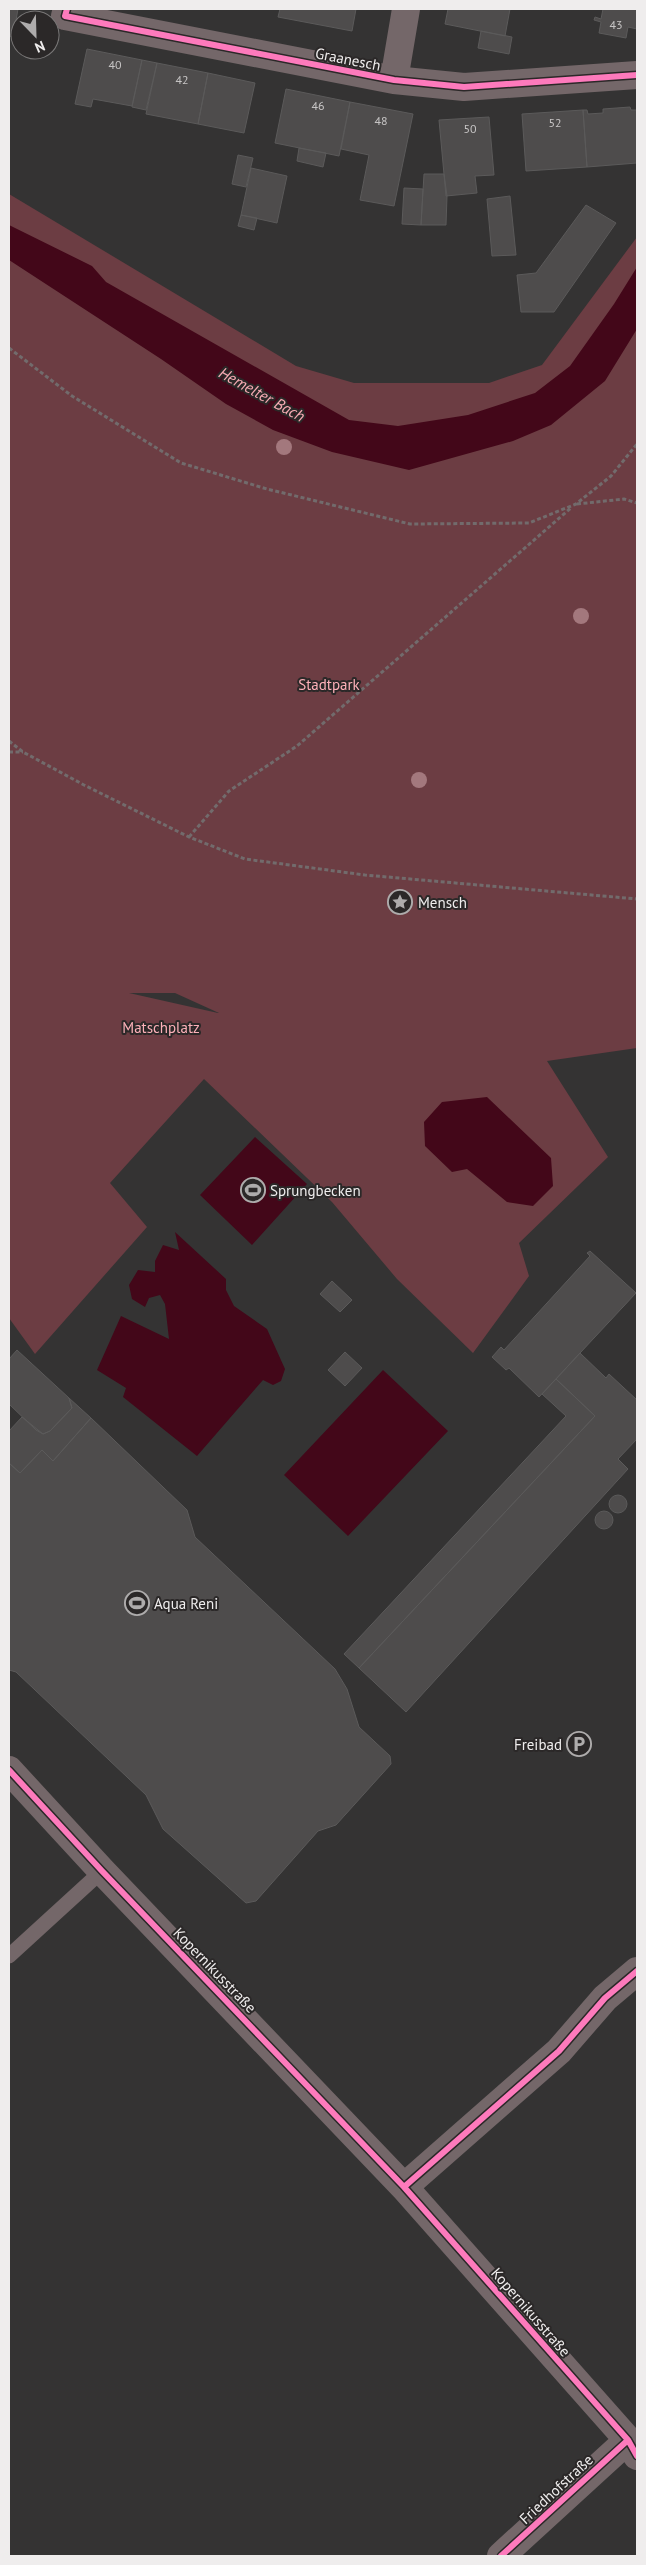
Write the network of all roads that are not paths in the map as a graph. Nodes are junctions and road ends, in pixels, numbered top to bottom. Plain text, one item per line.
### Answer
1 (67, 9) edge
2 (406, 9) edge
3 (637, 75) edge
4 (394, 80) junction
5 (9, 1770) edge
6 (102, 1871) junction
7 (9, 1956) edge
8 (637, 1971) edge
9 (404, 2186) junction
10 (632, 2448) edge
11 (501, 2556) edge

1 - 4 street, Graanesch
2 - 4 street
3 - 4 street, Graanesch
5 - 6 street, Kopernikusstraße
6 - 7 lane
6 - 9 street, Kopernikusstraße
8 - 9 street
9 - 10 street, Kopernikusstraße
10 - 11 street, Friedhofstraße

